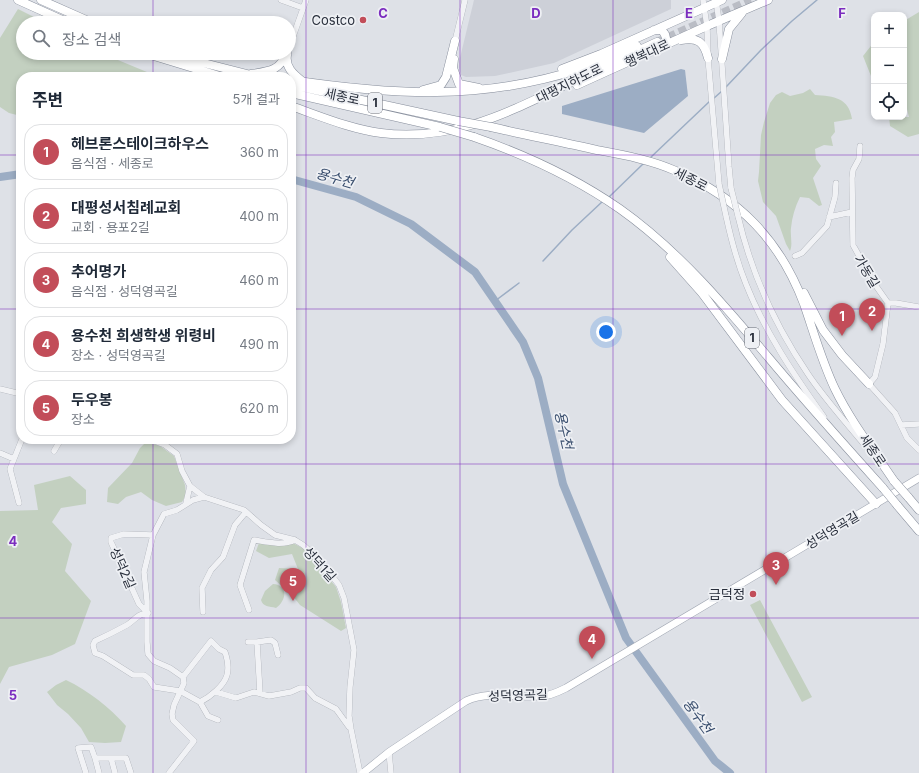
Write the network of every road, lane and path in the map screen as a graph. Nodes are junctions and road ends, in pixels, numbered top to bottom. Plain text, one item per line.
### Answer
1 (18, 0) edge
2 (281, 0) edge
3 (306, 0) edge
4 (465, 0) edge
5 (768, 0) edge
6 (44, 1) edge
7 (718, 1) edge
8 (703, 4) edge
9 (749, 4) edge
10 (303, 8) junction
11 (54, 16) edge
12 (77, 16) edge
13 (719, 20) junction
14 (707, 26) junction
15 (296, 28) edge
16 (659, 40) junction
17 (456, 41) junction
18 (708, 58) junction
19 (722, 59) junction
20 (153, 60) edge
21 (166, 60) edge
22 (196, 60) edge
23 (283, 60) edge
24 (287, 60) edge
25 (188, 72) edge
26 (205, 72) edge
27 (240, 72) edge
28 (266, 72) edge
29 (292, 72) edge
30 (296, 76) edge
31 (296, 81) edge
32 (302, 82) junction
33 (296, 86) edge
34 (494, 89) junction
35 (402, 92) junction
36 (296, 94) edge
37 (296, 108) edge
38 (860, 146) dead end
39 (836, 183) dead end
40 (852, 212) junction
41 (829, 217) junction
42 (633, 220) junction
43 (779, 254) junction
44 (795, 256) dead end
45 (888, 303) junction
46 (919, 307) edge
47 (869, 384) junction
48 (1, 390) edge
49 (16, 393) edge
50 (919, 424) edge
51 (901, 425) junction
52 (20, 444) edge
53 (58, 444) edge
54 (162, 444) edge
55 (919, 450) edge
56 (54, 451) dead end
57 (0, 453) edge
58 (14, 459) junction
59 (862, 464) junction
60 (887, 470) junction
61 (919, 478) edge
62 (190, 486) junction
63 (204, 497) junction
64 (19, 503) dead end
65 (186, 504) junction
66 (876, 504) junction
67 (919, 510) edge
68 (246, 512) junction
69 (919, 531) edge
70 (153, 534) junction
71 (295, 540) junction
72 (249, 610) dead end
73 (203, 612) dead end
74 (148, 613) junction
75 (248, 642) dead end
76 (257, 642) junction
77 (278, 655) dead end
78 (183, 677) junction
79 (180, 691) junction
80 (216, 692) junction
81 (260, 693) junction
82 (200, 702) junction
83 (218, 720) dead end
84 (351, 729) junction
85 (388, 752) junction
86 (95, 758) junction
87 (111, 758) junction
88 (86, 773) edge
89 (99, 773) edge
90 (115, 773) edge
91 (131, 773) edge
92 (169, 773) edge
93 (362, 773) edge
94 (391, 773) edge

1 - 11 highway
2 - 10 street
3 - 10 street
4 - 17 street
5 - 9 highway, 행복대로
6 - 12 highway
7 - 8 highway, 행복대로
7 - 13 street
8 - 14 street
8 - 16 highway, 행복대로
9 - 13 highway, 행복대로
9 - 19 highway
10 - 15 street
13 - 14 highway, 행복대로
13 - 19 street
14 - 16 highway, 행복대로
14 - 18 street
16 - 18 highway
16 - 34 highway, 행복대로
16 - 37 highway, 대평지하도로
17 - 34 highway
17 - 35 highway
18 - 59 street, bridge
19 - 60 street, bridge
20 - 25 highway
21 - 26 highway
22 - 27 highway
23 - 28 highway
24 - 29 highway
30 - 32 highway
31 - 32 highway
32 - 35 highway
33 - 43 highway, 세종로 / 1, bridge
34 - 35 highway
36 - 42 highway, 세종로 / 1, bridge
38 - 40 street, 가동길
39 - 41 street
40 - 41 street
40 - 45 street, 가동길
41 - 44 street
42 - 59 highway, 세종로 / 1
42 - 66 highway
43 - 47 highway
43 - 60 highway, 세종로 / 1
45 - 46 street
45 - 47 street
47 - 51 street
48 - 49 street
50 - 51 street
51 - 55 street
52 - 58 street
53 - 56 street
54 - 62 street, 성덕1길
57 - 58 street
58 - 64 street
59 - 69 highway, 세종로 / 1, bridge
60 - 67 highway, 세종로 / 1, bridge
61 - 66 main road, 성덕영곡길
62 - 63 street, 성덕1길
62 - 65 street
63 - 65 street, 성덕2길
63 - 68 street, 성덕1길
65 - 70 street, 성덕2길
66 - 85 main road, 성덕영곡길
68 - 71 street, 성덕1길
68 - 73 street
70 - 74 street, 성덕2길
70 - 74 street, 성덕2길
71 - 72 street
71 - 84 street, 성덕1길
74 - 78 street, 성덕2길
74 - 79 street
75 - 76 street
76 - 77 street
76 - 81 street
78 - 79 street
78 - 80 street
79 - 82 street
79 - 92 street
80 - 81 street
80 - 82 street
81 - 84 street, 성덕1길
82 - 83 street
84 - 93 street, 성덕1길
85 - 93 main road, 성덕영곡길
85 - 94 street
86 - 87 street
86 - 88 street
86 - 89 street
87 - 90 street
87 - 91 street

